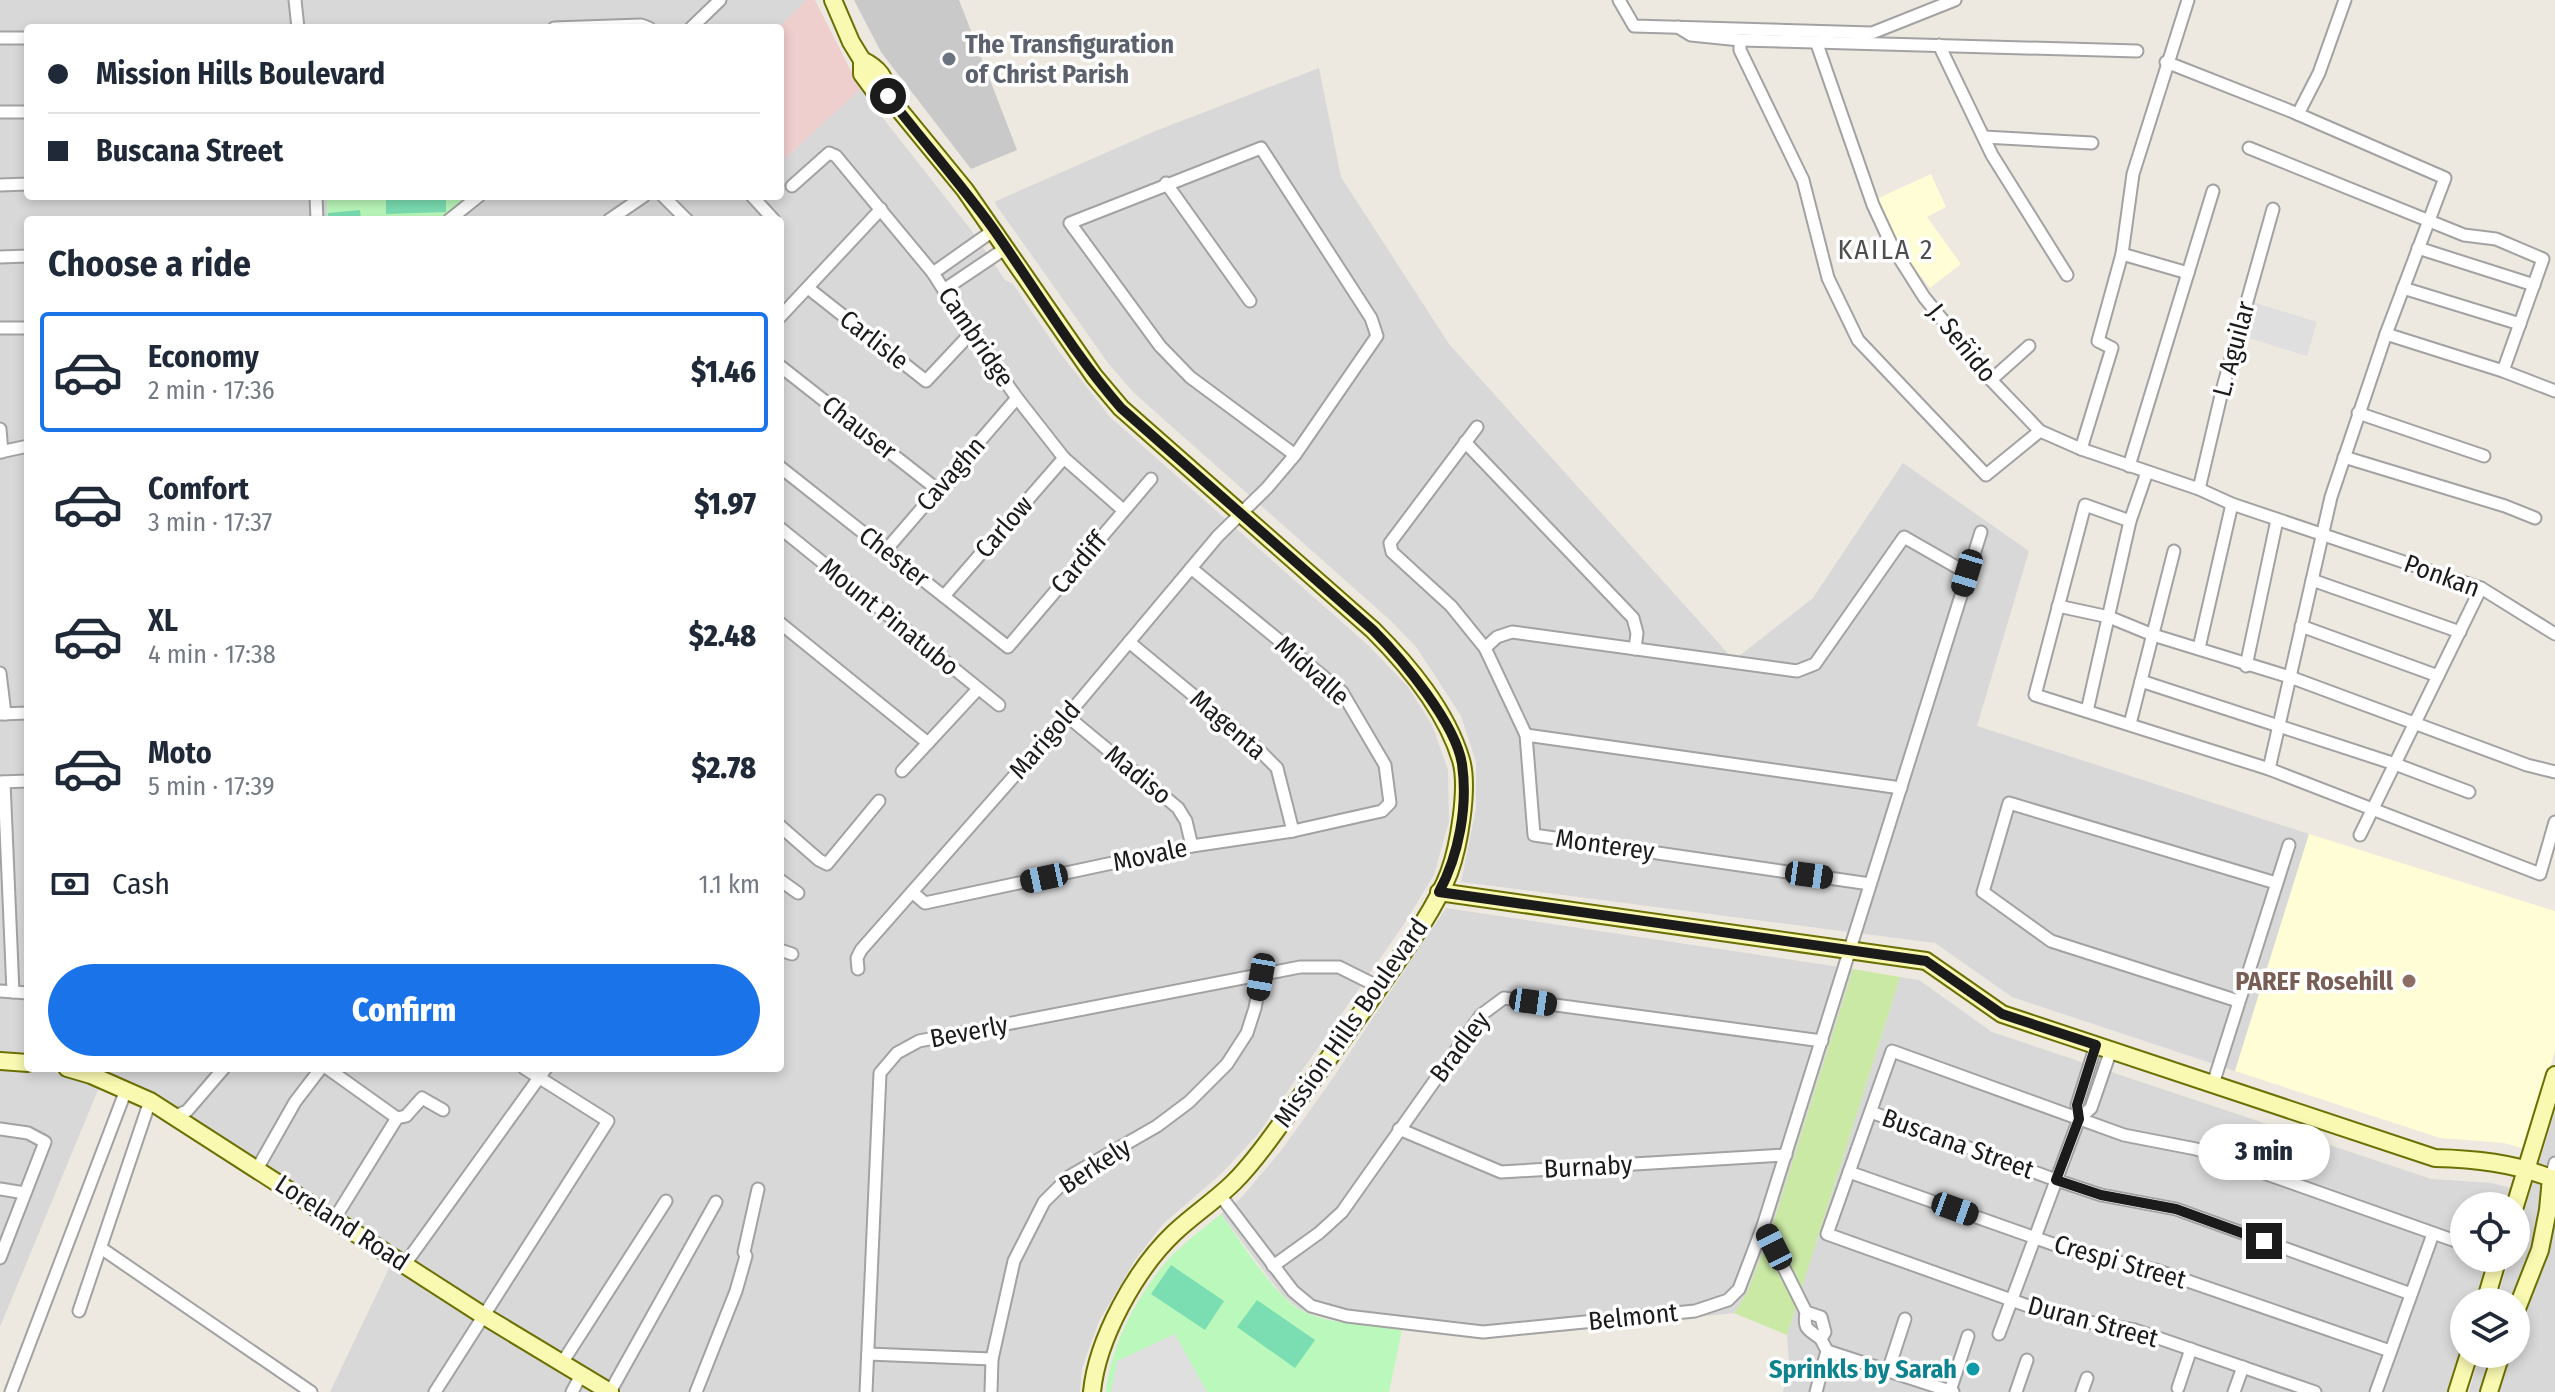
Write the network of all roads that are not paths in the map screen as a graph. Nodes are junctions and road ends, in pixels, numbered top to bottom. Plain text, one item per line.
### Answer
1 (295, 0) edge
2 (720, 0) edge
3 (833, 0) edge
4 (1619, 0) edge
5 (1955, 0) edge
6 (2188, 0) edge
7 (2345, 0) edge
8 (298, 24) edge
9 (695, 24) edge
10 (1678, 27) junction
11 (0, 38) edge
12 (24, 38) edge
13 (1740, 40) junction
14 (1817, 44) junction
15 (1939, 45) junction
16 (2137, 51) dead end
17 (2166, 62) junction
18 (0, 112) edge
19 (24, 112) edge
20 (2298, 114) junction
21 (1984, 137) junction
22 (2092, 143) dead end
23 (2249, 148) dead end
24 (1166, 183) junction
25 (24, 184) edge
26 (0, 185) edge
27 (792, 186) dead end
28 (2213, 191) dead end
29 (472, 200) edge
30 (638, 200) edge
31 (667, 200) edge
32 (756, 200) edge
33 (881, 209) junction
34 (2273, 209) dead end
35 (454, 216) edge
36 (615, 216) edge
37 (683, 216) edge
38 (771, 216) edge
39 (2428, 220) junction
40 (994, 230) junction
41 (1006, 248) junction
42 (2418, 248) junction
43 (2122, 254) junction
44 (24, 256) edge
45 (0, 257) edge
46 (933, 273) junction
47 (2188, 273) junction
48 (2067, 275) dead end
49 (2534, 285) junction
50 (808, 288) junction
51 (2403, 288) junction
52 (945, 289) junction
53 (1250, 301) dead end
54 (784, 313) edge
55 (2520, 324) junction
56 (0, 328) edge
57 (24, 328) edge
58 (971, 333) junction
59 (2386, 334) junction
60 (2029, 346) dead end
61 (784, 369) edge
62 (2503, 371) junction
63 (1991, 380) junction
64 (2555, 391) edge
65 (1017, 398) junction
66 (2358, 413) junction
67 (1477, 427) dead end
68 (0, 429) edge
69 (2040, 431) junction
70 (1465, 442) junction
71 (24, 447) edge
72 (2081, 449) junction
73 (1, 452) edge
74 (1295, 455) junction
75 (2484, 456) dead end
76 (2344, 457) junction
77 (1064, 458) junction
78 (2129, 466) junction
79 (784, 470) edge
80 (2147, 472) junction
81 (1151, 479) dead end
82 (2199, 489) junction
83 (938, 490) junction
84 (2232, 504) junction
85 (1123, 510) junction
86 (1241, 513) junction
87 (2535, 518) dead end
88 (2277, 520) junction
89 (2130, 521) junction
90 (784, 531) edge
91 (1981, 532) dead end
92 (2322, 535) junction
93 (886, 550) junction
94 (2174, 551) dead end
95 (1191, 568) junction
96 (1967, 573) junction
97 (2312, 580) junction
98 (2481, 588) junction
99 (944, 596) junction
100 (2058, 606) junction
101 (2109, 617) junction
102 (784, 626) edge
103 (2301, 626) junction
104 (2460, 632) junction
105 (2555, 634) edge
106 (2153, 635) junction
107 (1129, 642) junction
108 (1008, 647) joint
109 (1485, 648) junction
110 (2199, 648) junction
111 (1635, 649) junction
112 (2246, 666) junction
113 (0, 673) edge
114 (2438, 676) junction
115 (2290, 677) junction
116 (2141, 681) junction
117 (978, 689) junction
118 (999, 705) dead end
119 (2087, 711) junction
120 (24, 713) edge
121 (3, 714) edge
122 (1067, 716) junction
123 (2415, 723) junction
124 (2130, 724) junction
125 (2279, 726) junction
126 (1526, 735) junction
127 (928, 743) junction
128 (2395, 764) junction
129 (2269, 769) junction
130 (902, 771) dead end
131 (2555, 772) edge
132 (24, 781) edge
133 (2, 782) edge
134 (1901, 788) junction
135 (2469, 792) dead end
136 (879, 801) dead end
137 (1390, 803) joint
138 (2373, 808) junction
139 (2555, 822) edge
140 (784, 829) edge
141 (1293, 831) junction
142 (2360, 835) dead end
143 (2289, 845) dead end
144 (1192, 846) junction
145 (784, 883) edge
146 (2276, 883) junction
147 (1870, 884) junction
148 (912, 892) junction
149 (1439, 892) junction
150 (798, 893) dead end
151 (1849, 949) junction
152 (858, 969) dead end
153 (1261, 977) junction
154 (1379, 987) junction
155 (0, 991) edge
156 (13, 992) junction
157 (24, 993) edge
158 (2238, 1001) junction
159 (1822, 1041) junction
160 (2104, 1048) junction
161 (0, 1061) edge
162 (24, 1063) edge
163 (78, 1072) edge
164 (221, 1072) edge
165 (321, 1072) edge
166 (330, 1072) edge
167 (543, 1073) edge
168 (2555, 1075) edge
169 (2213, 1084) junction
170 (126, 1090) junction
171 (150, 1101) junction
172 (443, 1110) dead end
173 (1871, 1112) junction
174 (175, 1116) junction
175 (397, 1118) junction
176 (2079, 1119) junction
177 (0, 1129) edge
178 (1399, 1129) junction
179 (1786, 1155) junction
180 (257, 1169) junction
181 (2527, 1169) junction
182 (2553, 1171) edge
183 (1849, 1172) junction
184 (2056, 1180) junction
185 (0, 1189) edge
186 (758, 1189) dead end
187 (2520, 1192) edge
188 (25, 1193) junction
189 (1220, 1195) junction
190 (666, 1201) dead end
191 (716, 1202) dead end
192 (335, 1218) junction
193 (1763, 1226) junction
194 (2433, 1234) junction
195 (2035, 1237) junction
196 (2450, 1239) edge
197 (101, 1248) junction
198 (0, 1258) edge
199 (405, 1264) junction
200 (1273, 1266) junction
201 (2525, 1288) edge
202 (2411, 1294) junction
203 (2012, 1300) junction
204 (79, 1311) dead end
205 (484, 1316) junction
206 (1905, 1319) dead end
207 (1999, 1334) dead end
208 (1968, 1336) dead end
209 (2191, 1349) junction
210 (1827, 1351) junction
211 (2390, 1351) junction
212 (868, 1354) junction
213 (992, 1359) junction
214 (2027, 1360) dead end
215 (562, 1363) junction
216 (2243, 1367) junction
217 (2465, 1368) edge
218 (2497, 1368) edge
219 (1888, 1371) junction
220 (581, 1375) junction
221 (2087, 1378) dead end
222 (2178, 1388) dead end
223 (2301, 1390) edge
224 (11, 1392) edge
225 (311, 1392) edge
226 (435, 1392) edge
227 (572, 1392) edge
228 (610, 1392) edge
229 (696, 1392) edge
230 (866, 1392) edge
231 (991, 1392) edge
232 (1092, 1392) edge
233 (1816, 1392) edge
234 (1952, 1392) edge
235 (2016, 1392) edge
236 (2082, 1392) edge
237 (2234, 1392) edge
238 (2315, 1392) edge
239 (2376, 1392) edge
240 (2457, 1392) edge
241 (2489, 1392) edge

1 - 8 street
2 - 9 street
3 - 40 street, Mission Hills Boulevard
4 - 10 street
5 - 10 street
6 - 17 street
7 - 20 street
10 - 13 street
11 - 12 street
13 - 14 street
13 - 69 street
14 - 15 street
14 - 63 street, J. Señido
15 - 16 street
15 - 21 street
17 - 20 street
17 - 43 street
18 - 19 street
20 - 39 street
21 - 22 street
21 - 48 street
23 - 39 street
24 - 53 street
24 - 74 street
24 - 74 street, Marigold
25 - 26 street
27 - 33 street, Cambridge
28 - 47 street
29 - 35 street
30 - 36 street
31 - 37 street
32 - 38 street
33 - 46 street, Cambridge
33 - 50 street
34 - 82 street, L. Aguilar
39 - 42 street
39 - 49 street
40 - 41 street, Mission Hills Boulevard
40 - 46 street
41 - 52 street
41 - 86 street, Mission Hills Boulevard
42 - 49 street
42 - 51 street
43 - 47 street
43 - 72 street
44 - 45 street
46 - 52 street, Cambridge
47 - 78 street
49 - 55 street
50 - 54 street
50 - 58 street, Carlisle
51 - 55 street
51 - 59 street
52 - 58 street, Cambridge
55 - 62 street
56 - 57 street
58 - 65 street, Cambridge
59 - 62 street
59 - 66 street
60 - 63 street
61 - 83 street, Chauser
62 - 64 street
63 - 69 street, J. Señido
65 - 77 street, Cambridge
65 - 83 street, Cavaghn
66 - 75 street
66 - 76 street
67 - 70 street, Monterey
68 - 73 street
69 - 72 street, J. Señido
70 - 109 street, Monterey
70 - 111 street
71 - 73 street
72 - 78 street, J. Señido
74 - 86 street, Marigold
76 - 87 street
76 - 92 street
77 - 85 street, Cambridge
77 - 99 street, Carlow
78 - 80 street, J. Señido
79 - 93 street, Chester
80 - 82 street, J. Señido
80 - 89 street
81 - 85 street, Cardiff
82 - 84 street, J. Señido
83 - 93 street, Cavaghn
84 - 88 street, J. Señido
84 - 110 street
85 - 108 street, Cardiff
86 - 95 street, Marigold
86 - 149 street, Mission Hills Boulevard
88 - 92 street, Ponkan
88 - 112 street
89 - 100 street
89 - 101 street
90 - 117 street, Mount Pinatubo
91 - 96 street, Belmont
92 - 97 street
92 - 98 street, Ponkan
93 - 99 street, Chester
94 - 106 street
95 - 107 street, Marigold
95 - 137 street, Midvalle
96 - 111 street
96 - 134 street, Belmont
97 - 103 street
97 - 104 street
98 - 104 street
98 - 105 street, Ponkan
99 - 108 street, Chester
100 - 101 street
100 - 119 street
101 - 106 street
101 - 119 street
102 - 127 street
103 - 114 street
103 - 115 street
104 - 114 street
106 - 110 street
106 - 116 street
107 - 122 street, Marigold
107 - 141 street, Magenta
109 - 111 street
109 - 126 street, Monterey
110 - 112 street
112 - 115 street
113 - 121 street
114 - 123 street
115 - 123 street
115 - 125 street
116 - 124 street
116 - 125 street
117 - 118 street, Mount Pinatubo
117 - 127 street
119 - 124 street
120 - 121 street
122 - 144 street, Madiso
122 - 148 street, Marigold
123 - 128 street
123 - 131 street
124 - 129 street
125 - 128 street
125 - 129 street
126 - 134 street
126 - 147 street, Monterey
127 - 130 street
128 - 135 street
128 - 138 street
129 - 138 street
132 - 133 street
133 - 156 street
134 - 147 street, Belmont
136 - 140 street
137 - 141 street, Movale
138 - 139 street
138 - 142 street
141 - 144 street, Movale
143 - 146 street
144 - 148 street, Movale
145 - 150 street
146 - 158 street
146 - 158 street
147 - 151 street, Belmont
148 - 152 street, Marigold
149 - 151 street
149 - 154 street, Mission Hills Boulevard
151 - 159 street, Belmont
151 - 160 street
153 - 154 street, Beverly
153 - 212 street, Beverly
153 - 213 street, Berkely
154 - 189 street, Mission Hills Boulevard
155 - 156 street
156 - 157 street
158 - 169 street
159 - 178 street, Bradley
159 - 179 street, Belmont
160 - 169 street
160 - 176 street
161 - 162 street
163 - 170 street, Loreland Road
164 - 174 street
165 - 180 street
166 - 175 street
167 - 199 street
167 - 205 street
168 - 181 street
169 - 181 street
170 - 171 street, Loreland Road
170 - 224 street
171 - 174 street, Loreland Road
171 - 197 street
172 - 175 street
173 - 176 street
173 - 183 street
173 - 184 street, Buscana Street
174 - 180 street, Loreland Road
175 - 192 street
176 - 184 street
176 - 194 street
177 - 188 street
178 - 179 street, Burnaby
178 - 200 street, Bradley
179 - 193 street, Belmont
180 - 192 street, Loreland Road
181 - 182 street
181 - 187 street
182 - 201 street
183 - 195 street, Crespi Street
183 - 203 street, Duran Street
184 - 195 street
184 - 202 street, Buscana Street
185 - 188 street
186 - 229 street
188 - 198 street
189 - 200 street, Belmont
189 - 232 street, Mission Hills Boulevard
190 - 215 street
191 - 228 street
192 - 199 street, Loreland Road
193 - 200 street, Belmont
193 - 210 street
194 - 196 street
194 - 202 street
195 - 203 street
195 - 211 street, Crespi Street
197 - 204 street
197 - 225 street
199 - 205 street, Loreland Road
202 - 211 street
203 - 207 street
203 - 209 street, Duran Street
205 - 215 street, Loreland Road
205 - 226 street
206 - 219 street
208 - 234 street
209 - 216 street, Duran Street
209 - 222 street
210 - 219 street
210 - 233 street
211 - 239 street
212 - 213 street
212 - 230 street, Beverly
213 - 231 street, Berkely
214 - 235 street
215 - 220 street, Loreland Road
216 - 223 street, Duran Street
216 - 237 street
217 - 240 street
218 - 241 street
219 - 234 street
220 - 227 street
220 - 228 street, Loreland Road
221 - 236 street
223 - 238 street, Duran Street

